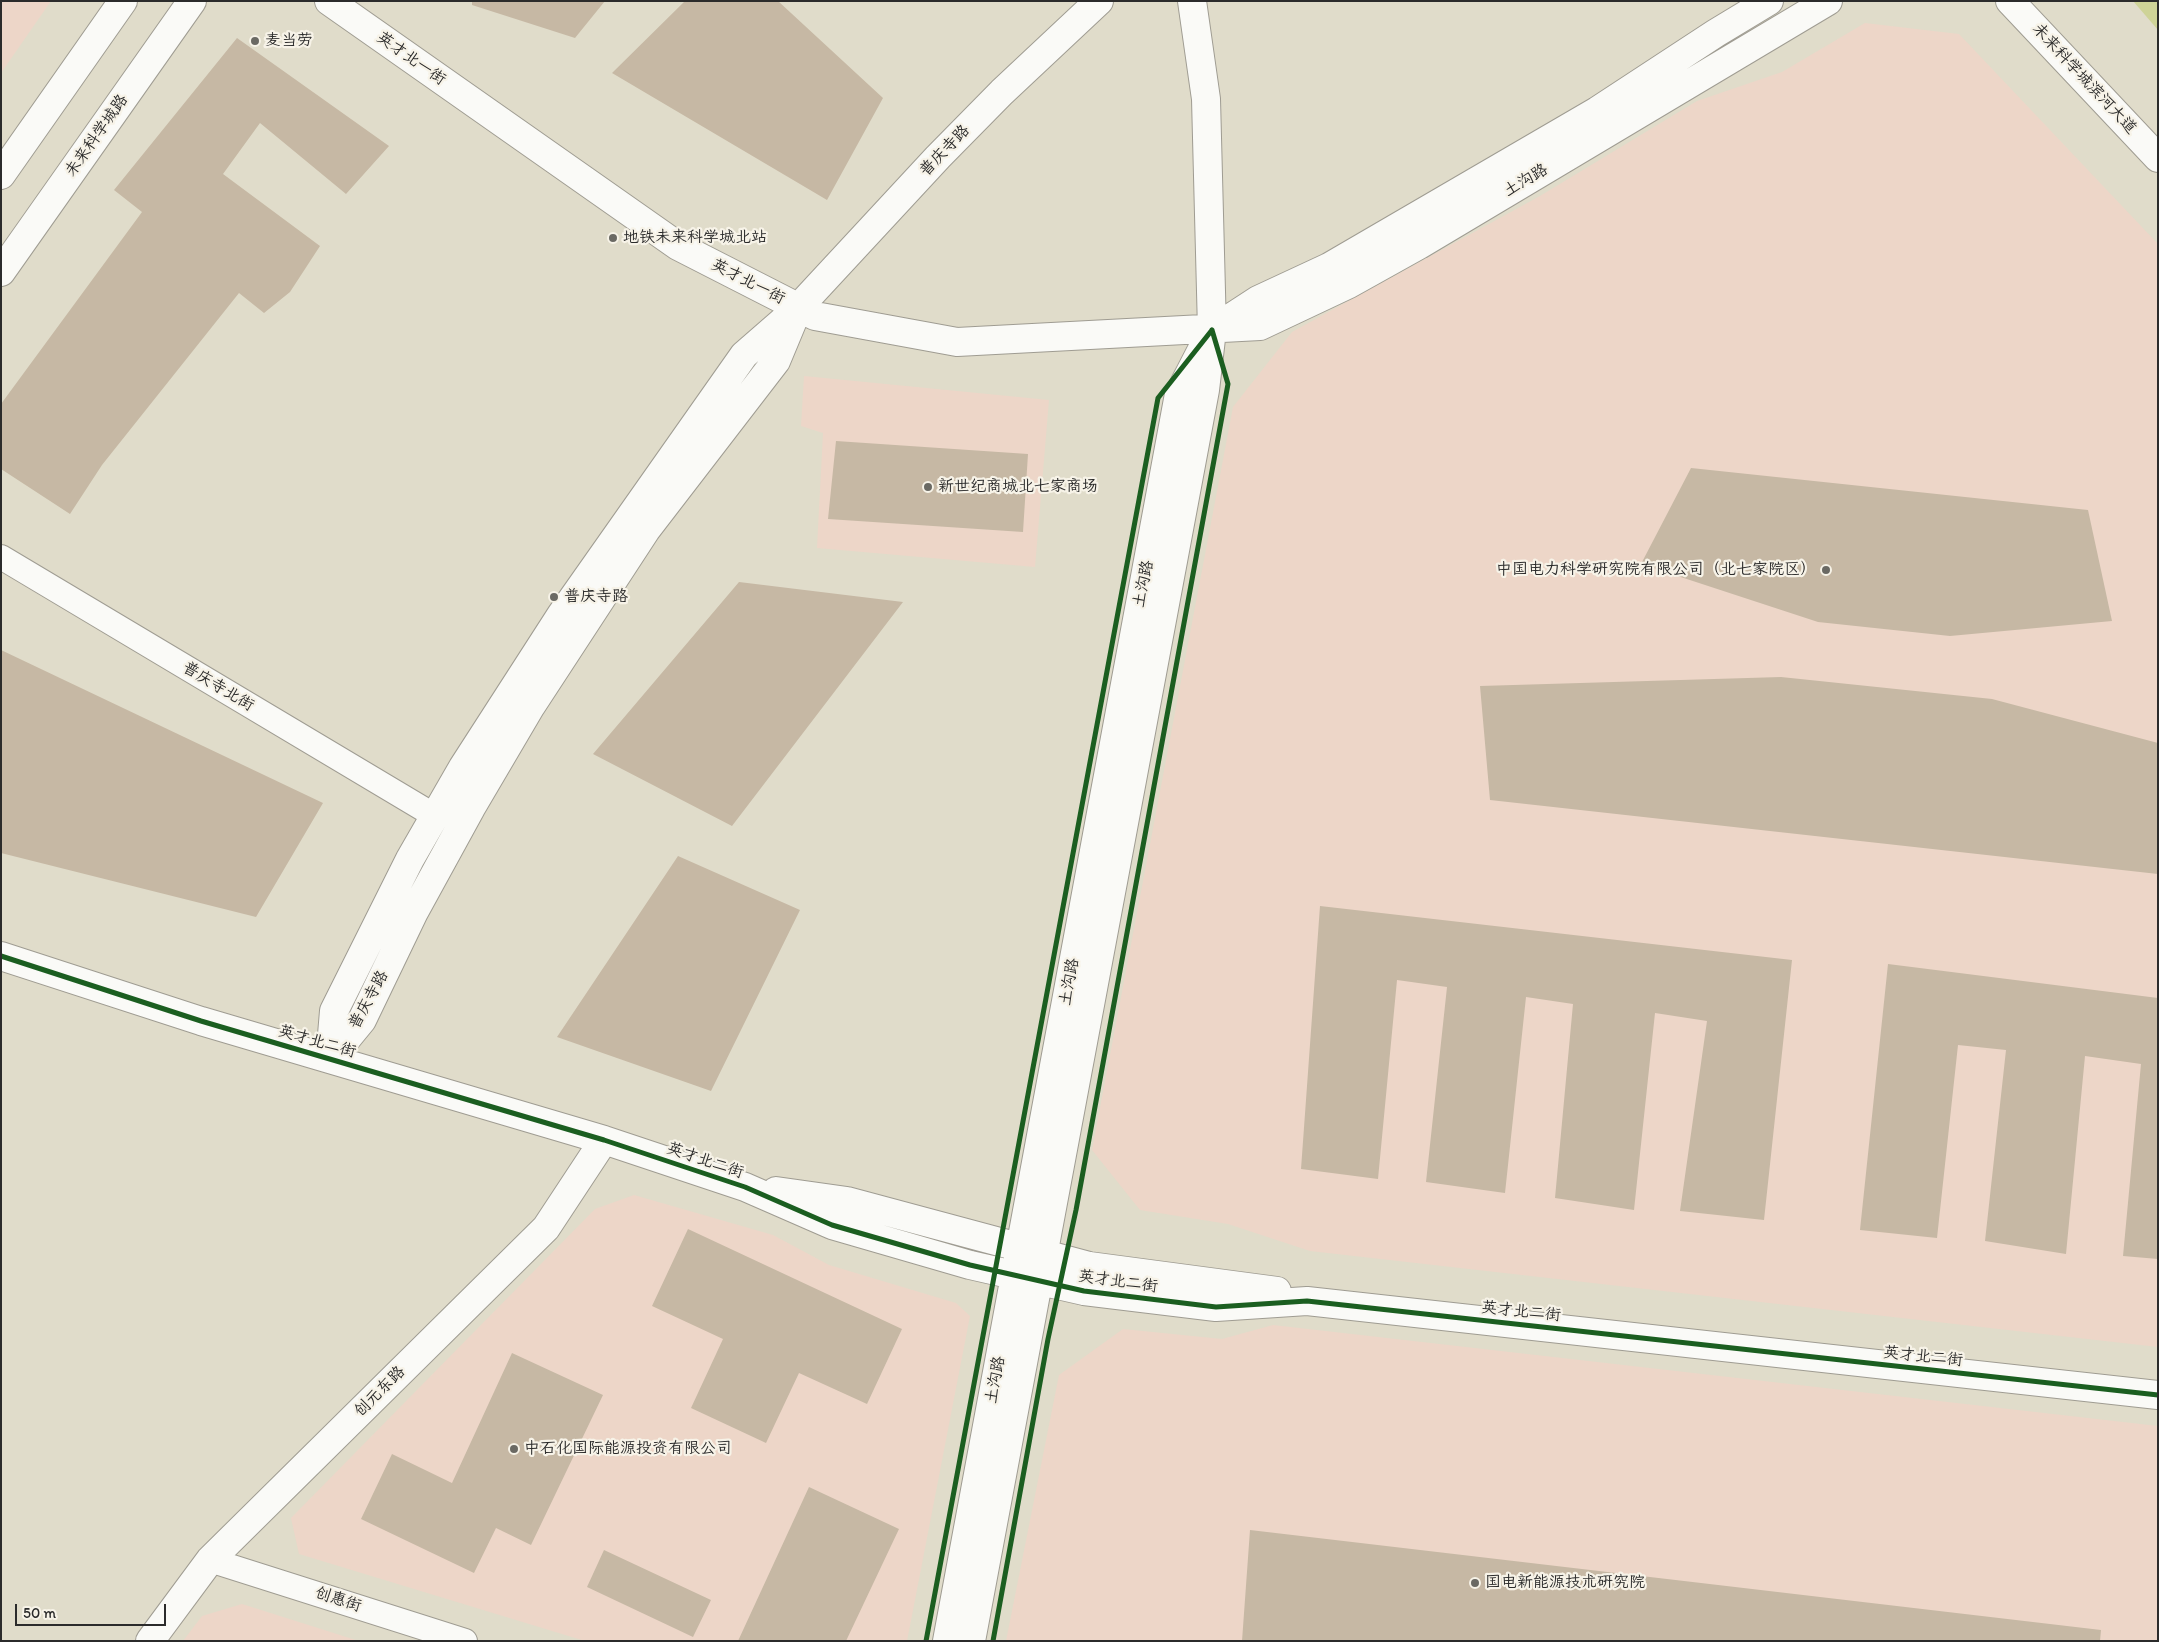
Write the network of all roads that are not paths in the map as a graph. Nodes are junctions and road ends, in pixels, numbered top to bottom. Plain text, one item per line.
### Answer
1 (123, 1) edge
2 (192, 1) edge
3 (329, 1) edge
4 (1099, 1) edge
5 (1192, 1) edge
6 (1769, 1) edge
7 (1828, 1) edge
8 (2010, 1) edge
9 (2158, 158) edge
10 (1, 175) edge
11 (1, 272) edge
12 (798, 308) junction
13 (1212, 330) junction
14 (1, 557) edge
15 (435, 816) junction
16 (1, 956) edge
17 (330, 1059) junction
18 (604, 1140) junction
19 (1030, 1265) junction
20 (2158, 1396) edge
21 (210, 1560) junction
22 (150, 1641) edge
23 (465, 1641) edge
24 (947, 1641) edge
25 (971, 1641) edge

1 - 10 street
2 - 11 street, 未来科学城路
3 - 12 street, 英才北一街
4 - 12 street, 普庆寺路
5 - 13 street
6 - 13 street, 土沟路
7 - 13 street, 土沟路
8 - 9 street, 未来科学城滨河大道
12 - 13 street, 英才北一街
12 - 15 street, 普庆寺路
12 - 17 street, 普庆寺路
13 - 19 street, 土沟路
14 - 15 street, 普庆寺北街
15 - 17 street, 普庆寺路
16 - 17 street, 英才北二街
17 - 18 street, 英才北二街
18 - 19 street, 英才北二街
18 - 21 street, 创元东路
19 - 20 street, 英才北二街
19 - 24 street, 土沟路
19 - 25 street, 土沟路
21 - 22 street, 创元东路
21 - 23 street, 创惠街

